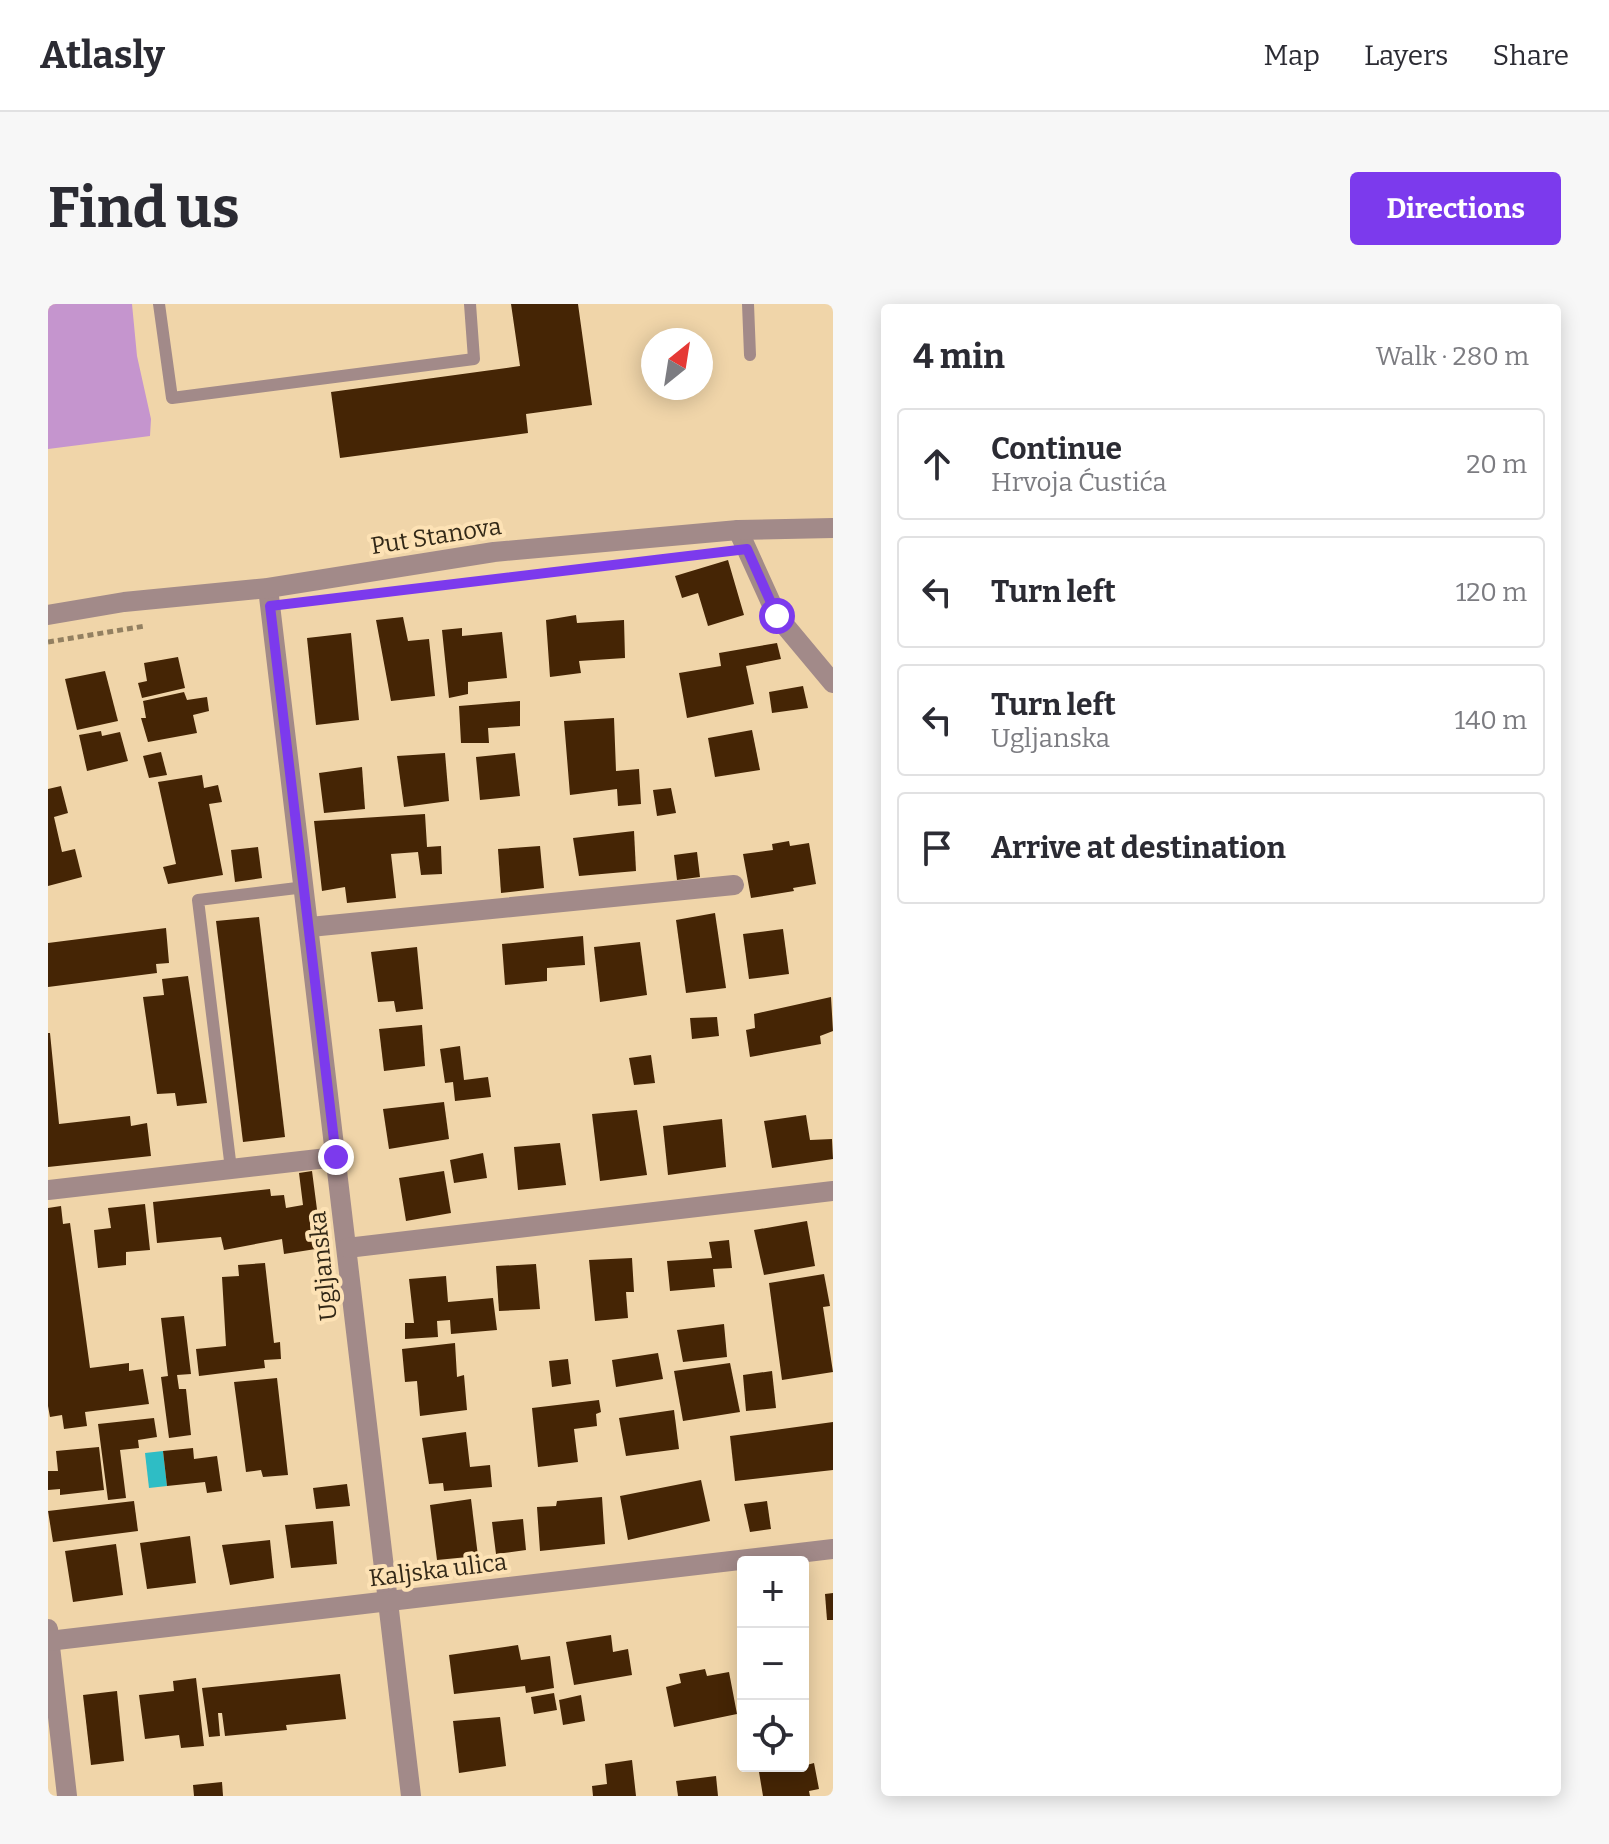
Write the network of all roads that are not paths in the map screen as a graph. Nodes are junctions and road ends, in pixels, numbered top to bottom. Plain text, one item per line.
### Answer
1 (159, 304) edge
2 (470, 304) edge
3 (748, 304) edge
4 (750, 355) dead end
5 (833, 528) edge
6 (738, 530) junction
7 (268, 588) junction
8 (48, 615) edge
9 (833, 683) edge
10 (734, 885) dead end
11 (305, 887) junction
12 (310, 927) junction
13 (336, 1157) junction
14 (231, 1169) junction
15 (48, 1190) edge
16 (833, 1191) edge
17 (347, 1248) junction
18 (833, 1549) edge
19 (387, 1602) junction
20 (48, 1636) edge
21 (67, 1796) edge
22 (411, 1796) edge

1 - 2 lane
3 - 4 lane
5 - 6 street, Put Stanova
6 - 7 street, Put Stanova
6 - 9 street
7 - 8 street, Put Stanova
7 - 11 street, Ugljanska
10 - 12 street
11 - 12 street, Ugljanska
11 - 14 lane
12 - 13 street, Ugljanska
13 - 14 street
13 - 17 street, Ugljanska
14 - 15 street
16 - 17 street
17 - 19 street, Ugljanska
18 - 19 street, Kaljska ulica
19 - 20 street, Kaljska ulica
19 - 22 street, Ugljanska
20 - 21 street

